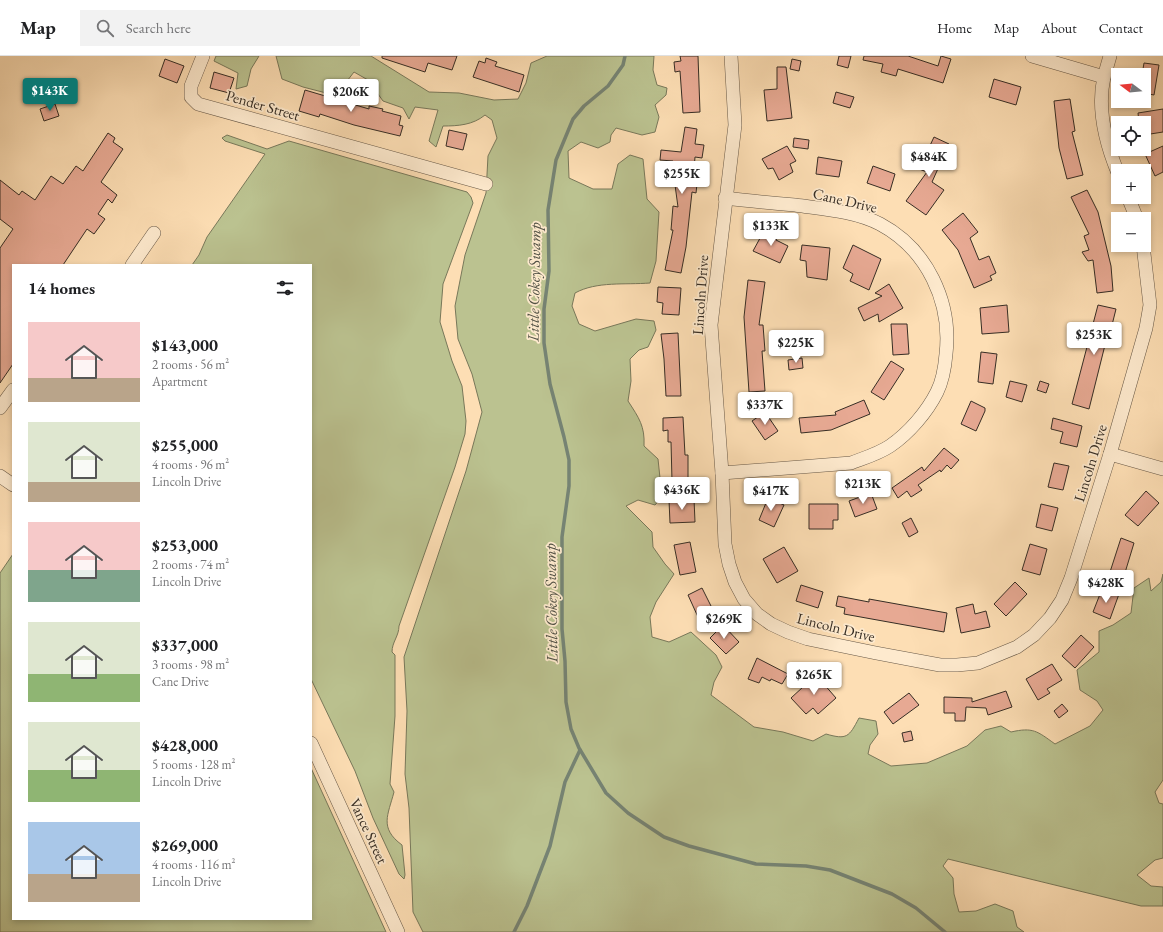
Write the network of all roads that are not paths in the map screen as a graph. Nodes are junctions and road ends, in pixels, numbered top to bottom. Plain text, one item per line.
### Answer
1 (203, 56) edge
2 (731, 56) edge
3 (1032, 56) edge
4 (1110, 56) edge
5 (1104, 77) junction
6 (1115, 164) edge
7 (486, 184) dead end
8 (726, 198) junction
9 (154, 233) dead end
10 (1144, 252) edge
11 (133, 264) edge
12 (12, 391) edge
13 (0, 408) edge
14 (1110, 454) junction
15 (1163, 469) edge
16 (722, 473) junction
17 (0, 476) edge
18 (12, 484) edge
19 (312, 745) edge
20 (398, 932) edge

1 - 7 street, Pender Street
2 - 8 street, Lincoln Drive
3 - 5 street
4 - 5 street
5 - 6 street
8 - 16 street, Lincoln Drive
8 - 16 street, Cane Drive
9 - 11 street
10 - 14 street, Lincoln Drive
12 - 13 street
14 - 15 street
14 - 16 street, Lincoln Drive
17 - 18 street
19 - 20 street, Vance Street

